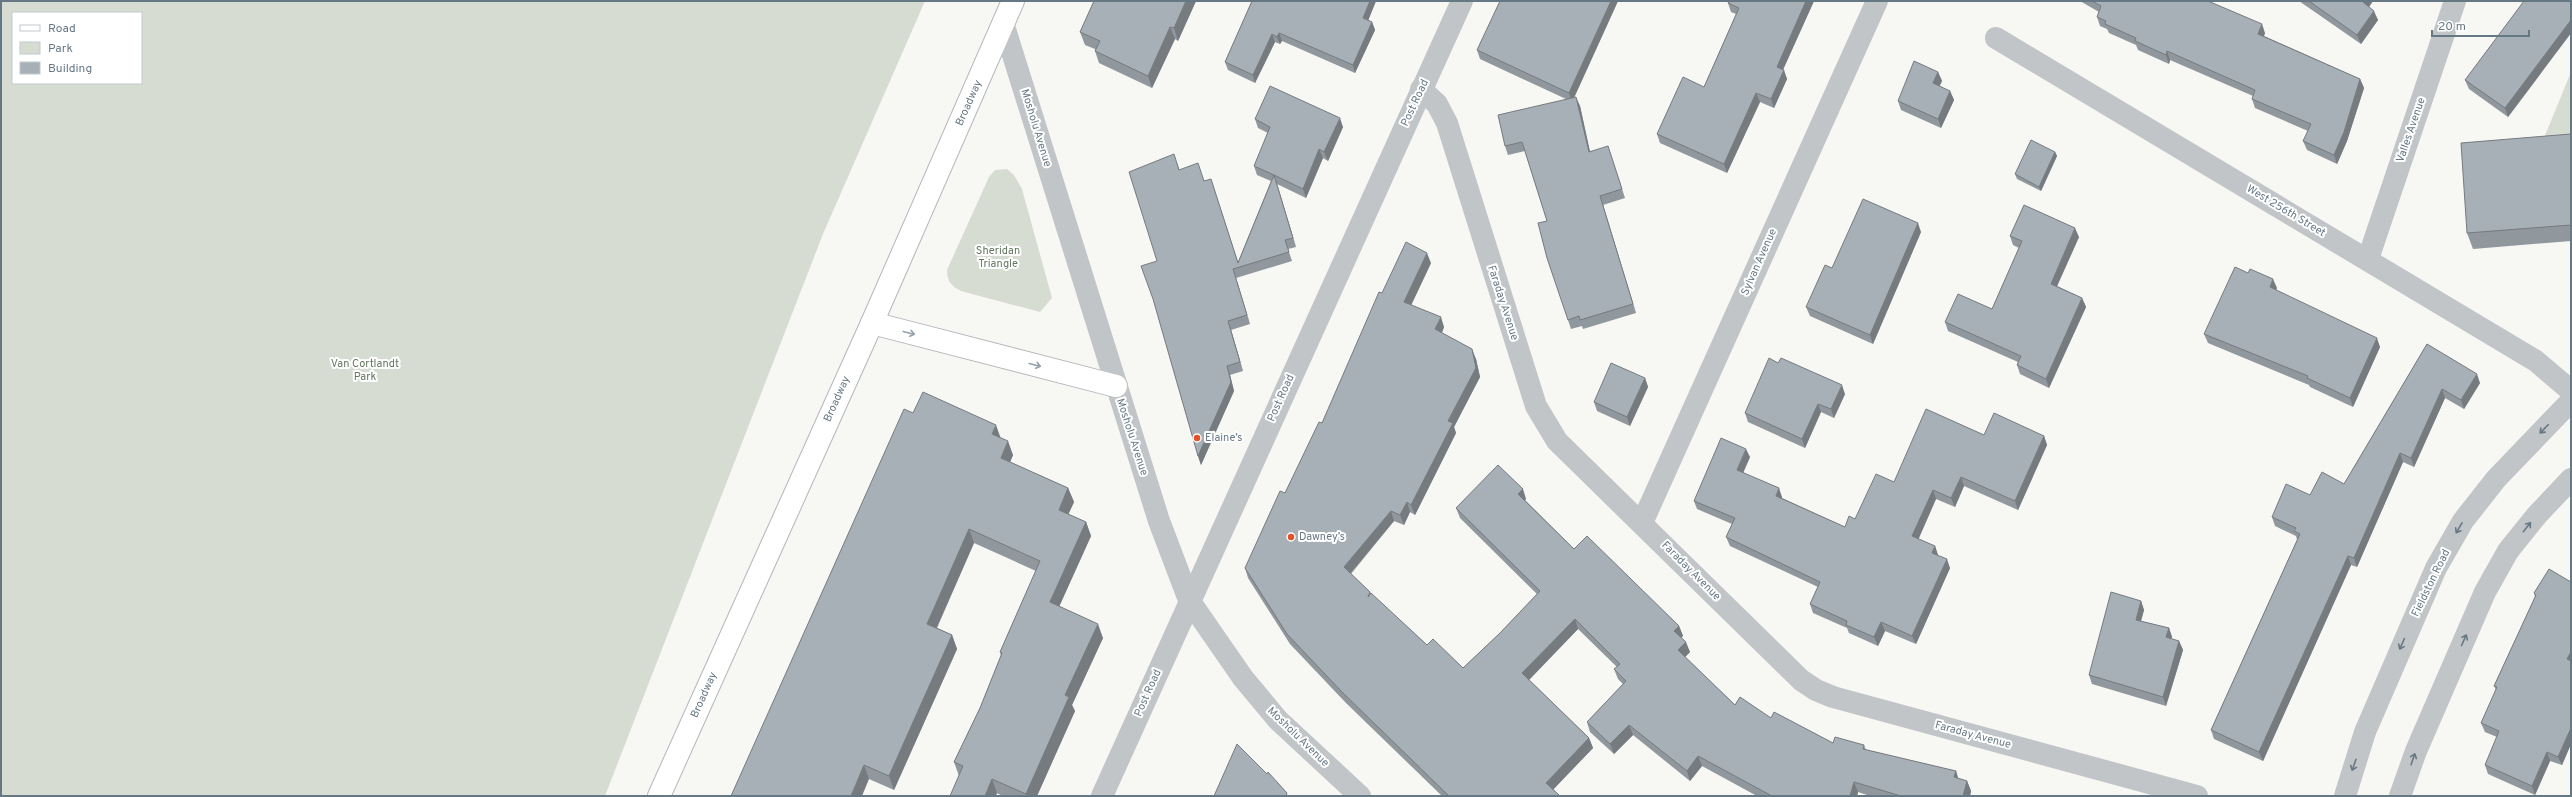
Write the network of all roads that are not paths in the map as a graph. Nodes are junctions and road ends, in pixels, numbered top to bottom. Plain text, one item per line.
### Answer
1 (1013, 1) edge
2 (1462, 1) edge
3 (1877, 1) edge
4 (2455, 1) edge
5 (1003, 23) junction
6 (1996, 38) dead end
7 (1421, 89) junction
8 (2368, 259) junction
9 (872, 323) junction
10 (1116, 386) junction
11 (2571, 391) edge
12 (2571, 401) edge
13 (2571, 479) edge
14 (1642, 524) junction
15 (1189, 600) junction
16 (659, 796) edge
17 (1102, 796) edge
18 (1360, 796) edge
19 (2197, 796) edge
20 (2345, 796) edge
21 (2400, 796) edge

1 - 5 main road, Broadway
2 - 7 street, Post Road
3 - 14 street, Sylvan Avenue
4 - 8 street, Valles Avenue
5 - 9 main road, Broadway
5 - 10 street, Mosholu Avenue
6 - 8 street, West 256th Street
7 - 14 street, Faraday Avenue
7 - 15 street, Post Road
8 - 11 street, West 256th Street
9 -> 10 main road
9 - 16 main road, Broadway
10 - 15 street, Mosholu Avenue
12 -> 20 street, Fieldston Road
21 -> 13 street
14 - 19 street, Faraday Avenue
15 - 17 street, Post Road
15 - 18 street, Mosholu Avenue

